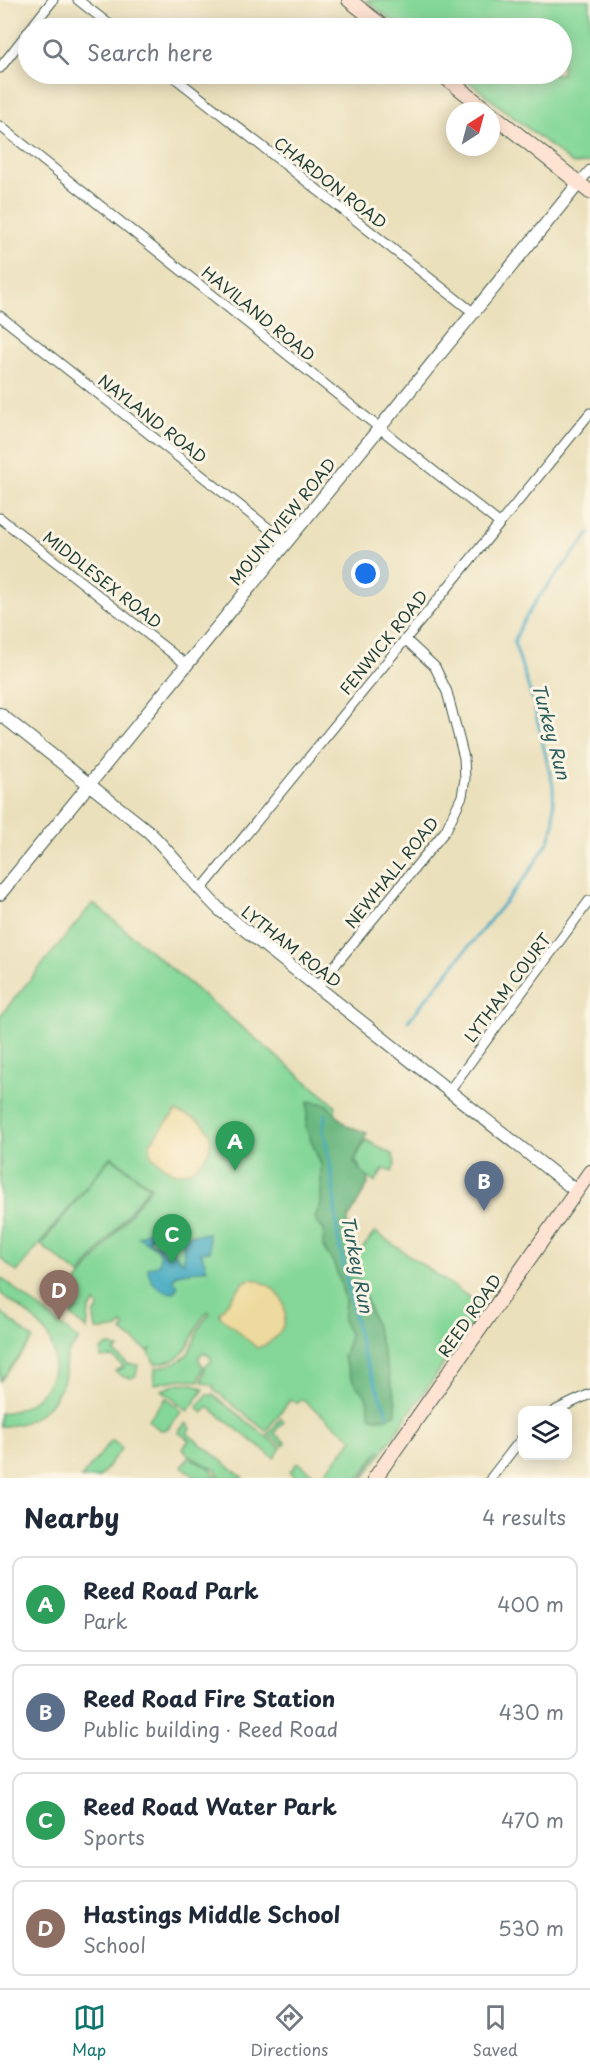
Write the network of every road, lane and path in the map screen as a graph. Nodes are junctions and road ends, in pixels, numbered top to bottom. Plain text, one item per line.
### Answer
1 (53, 0) edge
2 (78, 0) edge
3 (349, 0) edge
4 (39, 18) edge
5 (101, 18) edge
6 (372, 18) edge
7 (18, 45) edge
8 (0, 68) edge
9 (183, 84) edge
10 (454, 84) edge
11 (477, 102) edge
12 (500, 120) edge
13 (0, 126) edge
14 (590, 170) edge
15 (584, 188) edge
16 (474, 314) junction
17 (0, 316) edge
18 (590, 413) edge
19 (380, 428) junction
20 (0, 518) edge
21 (499, 523) junction
22 (287, 543) junction
23 (405, 639) junction
24 (187, 665) junction
25 (0, 714) edge
26 (89, 784) junction
27 (200, 891) junction
28 (0, 894) edge
29 (589, 902) edge
30 (318, 986) junction
31 (449, 1091) junction
32 (590, 1172) edge
33 (576, 1191) junction
34 (590, 1394) edge
35 (564, 1406) edge
36 (518, 1442) edge
37 (375, 1478) edge
38 (491, 1478) edge

1 - 4 street
2 - 5 street
3 - 6 main road
7 - 8 street
9 - 16 street, CHARDON ROAD
10 - 11 main road
12 - 15 main road
13 - 19 street, HAVILAND ROAD
14 - 15 street, MOUNTVIEW ROAD
15 - 16 street, MOUNTVIEW ROAD
16 - 19 street, MOUNTVIEW ROAD
17 - 22 street, NAYLAND ROAD
18 - 21 street, FENWICK ROAD
19 - 21 street, HAVILAND ROAD
19 - 22 street, MOUNTVIEW ROAD
20 - 24 street, MIDDLESEX ROAD
21 - 23 street, FENWICK ROAD
22 - 24 street, MOUNTVIEW ROAD
23 - 27 street, FENWICK ROAD
23 - 30 street, NEWHALL ROAD
24 - 26 street, MOUNTVIEW ROAD
25 - 26 street, LYTHAM ROAD
26 - 27 street, LYTHAM ROAD
26 - 28 street, MOUNTVIEW ROAD
27 - 30 street, LYTHAM ROAD
29 - 31 street, LYTHAM COURT
30 - 31 street, LYTHAM ROAD
31 - 33 street, LYTHAM ROAD
32 - 33 main road, REED ROAD
33 - 37 main road, REED ROAD
34 - 35 street
36 - 38 street

